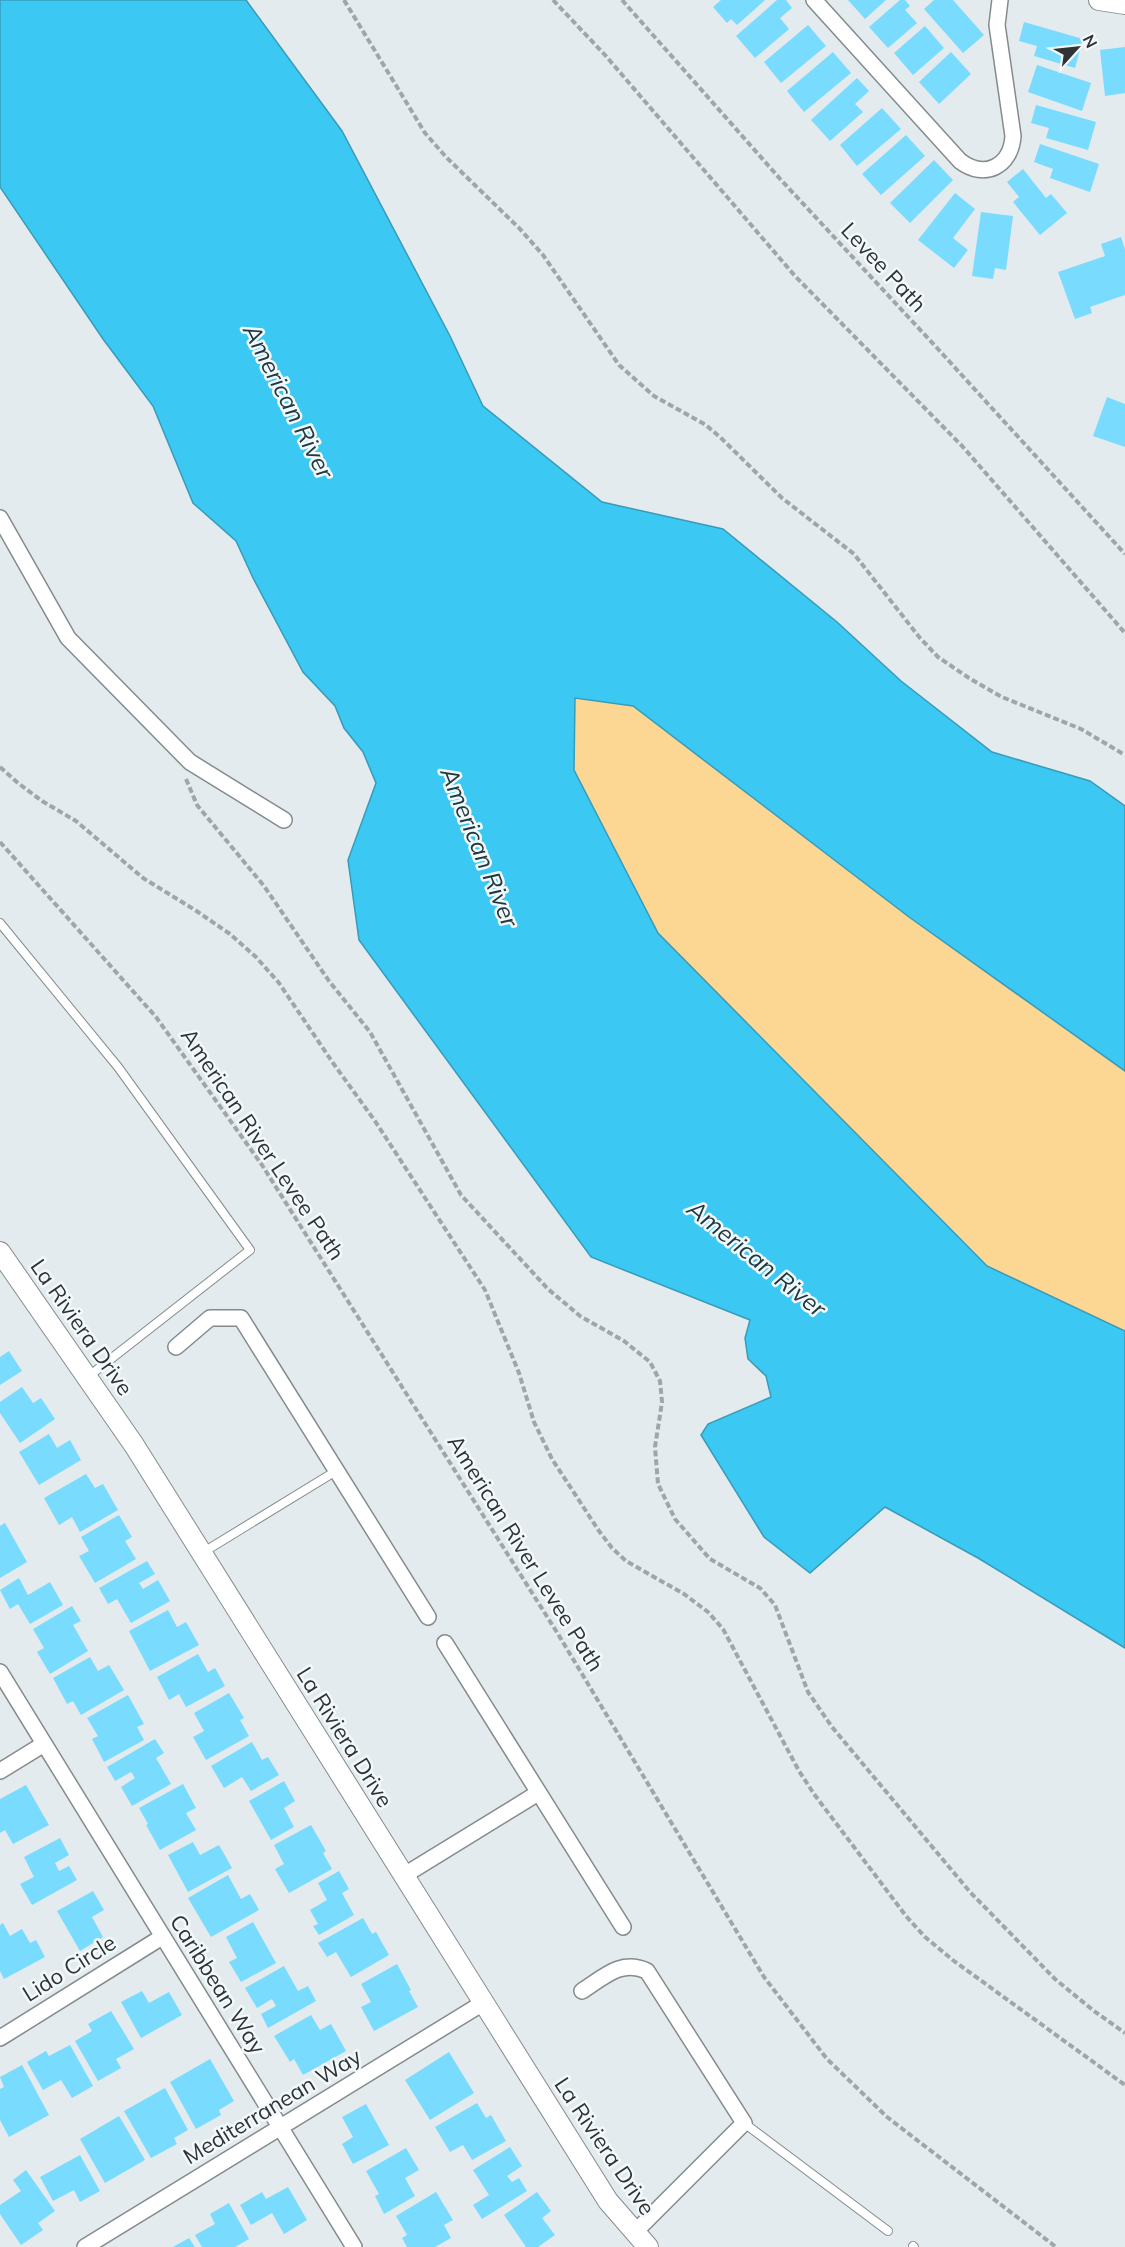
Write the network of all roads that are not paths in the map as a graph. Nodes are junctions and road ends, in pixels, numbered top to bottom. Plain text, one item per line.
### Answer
1 (814, 0) edge
2 (1000, 0) edge
3 (1099, 0) edge
4 (1125, 4) edge
5 (0, 518) edge
6 (284, 820) dead end
7 (0, 922) edge
8 (0, 1252) edge
9 (176, 1347) dead end
10 (88, 1377) junction
11 (336, 1471) junction
12 (202, 1553) junction
13 (428, 1617) dead end
14 (445, 1642) dead end
15 (0, 1672) edge
16 (44, 1744) junction
17 (0, 1771) edge
18 (538, 1793) junction
19 (403, 1876) junction
20 (623, 1927) dead end
21 (162, 1937) junction
22 (582, 1991) dead end
23 (483, 2003) junction
24 (0, 2038) edge
25 (744, 2123) junction
26 (280, 2128) junction
27 (888, 2231) dead end
28 (641, 2240) edge
29 (85, 2247) edge
30 (354, 2247) edge

1 - 2 street
3 - 4 street
5 - 6 street
7 - 10 lane
8 - 10 street, La Riviera Drive
9 - 11 street
10 - 12 street, La Riviera Drive
11 - 12 lane
11 - 13 street
12 - 19 street, La Riviera Drive
14 - 18 street
15 - 16 street, Caribbean Way
16 - 17 street
16 - 21 street, Caribbean Way
18 - 19 street
18 - 20 street
19 - 23 street, La Riviera Drive
21 - 24 street, Lido Circle
21 - 26 street, Caribbean Way
22 - 25 street
23 - 26 street, Mediterranean Way
23 - 28 street, La Riviera Drive
25 - 27 lane
25 - 28 street
26 - 29 street, Mediterranean Way
26 - 30 street, Caribbean Way

